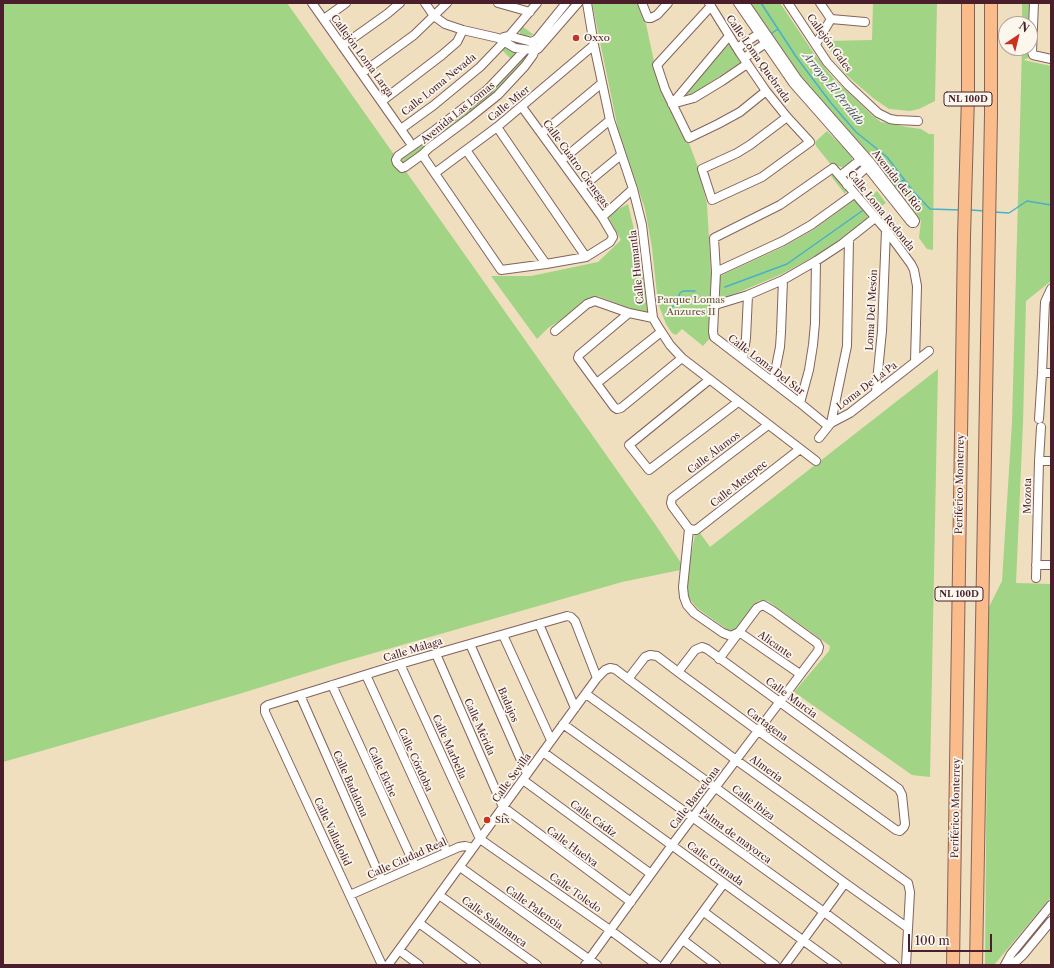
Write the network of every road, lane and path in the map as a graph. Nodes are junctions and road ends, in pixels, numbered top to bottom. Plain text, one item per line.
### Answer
1 (312, 3) edge
2 (346, 3) edge
3 (400, 3) edge
4 (425, 3) edge
5 (447, 3) edge
6 (498, 3) edge
7 (537, 3) edge
8 (566, 3) edge
9 (578, 3) edge
10 (587, 3) edge
11 (642, 3) edge
12 (668, 3) edge
13 (738, 3) edge
14 (745, 3) edge
15 (788, 3) edge
16 (820, 3) edge
17 (968, 3) edge
18 (991, 3) edge
19 (1034, 3) edge
20 (710, 5) edge
21 (530, 12) junction
22 (434, 16) junction
23 (324, 19) junction
24 (831, 19) junction
25 (865, 22) dead end
26 (463, 30) junction
27 (761, 32) junction
28 (729, 36) junction
29 (503, 39) junction
30 (768, 42) junction
31 (816, 44) junction
32 (594, 45) junction
33 (342, 46) junction
34 (533, 46) junction
35 (737, 48) junction
36 (525, 50) junction
37 (1051, 59) edge
38 (745, 61) junction
39 (362, 73) junction
40 (602, 83) junction
41 (766, 91) junction
42 (382, 100) junction
43 (672, 104) junction
44 (522, 107) junction
45 (787, 117) junction
46 (610, 120) junction
47 (918, 121) dead end
48 (497, 127) junction
49 (401, 128) junction
50 (542, 133) junction
51 (410, 141) dead end
52 (466, 150) junction
53 (423, 154) junction
54 (621, 155) junction
55 (863, 158) junction
56 (562, 160) junction
57 (869, 165) junction
58 (434, 173) junction
59 (840, 176) junction
60 (847, 185) junction
61 (581, 188) junction
62 (633, 189) junction
63 (854, 194) junction
64 (602, 217) junction
65 (875, 218) junction
66 (886, 230) junction
67 (714, 238) joint
68 (849, 239) junction
69 (586, 256) junction
70 (816, 261) junction
71 (546, 264) junction
72 (716, 272) junction
73 (783, 280) junction
74 (1051, 289) edge
75 (748, 295) junction
76 (715, 305) junction
77 (629, 312) junction
78 (653, 318) junction
79 (555, 331) dead end
80 (661, 332) junction
81 (929, 351) dead end
82 (682, 358) junction
83 (743, 359) junction
84 (915, 362) junction
85 (1042, 373) junction
86 (1051, 373) edge
87 (709, 380) junction
88 (772, 382) junction
89 (597, 383) junction
90 (876, 392) junction
91 (738, 402) junction
92 (800, 403) junction
93 (1039, 419) dead end
94 (768, 425) junction
95 (830, 425) junction
96 (1041, 428) dead end
97 (819, 438) dead end
98 (800, 449) junction
99 (816, 461) dead end
100 (1039, 461) junction
101 (1051, 461) edge
102 (689, 529) junction
103 (1036, 565) junction
104 (1051, 565) edge
105 (1036, 578) dead end
106 (539, 624) junction
107 (740, 632) junction
108 (503, 634) junction
109 (470, 644) junction
110 (436, 654) junction
111 (719, 659) junction
112 (400, 664) junction
113 (615, 669) joint
114 (678, 672) junction
115 (800, 674) junction
116 (366, 675) junction
117 (597, 678) junction
118 (628, 679) junction
119 (332, 685) junction
120 (586, 694) junction
121 (300, 695) junction
122 (780, 701) junction
123 (264, 708) joint
124 (575, 708) junction
125 (563, 724) junction
126 (758, 730) junction
127 (551, 740) junction
128 (543, 752) junction
129 (736, 760) junction
130 (525, 777) junction
131 (716, 788) junction
132 (503, 807) junction
133 (692, 818) junction
134 (900, 830) joint
135 (480, 839) junction
136 (672, 845) junction
137 (473, 848) junction
138 (447, 852) junction
139 (415, 866) junction
140 (460, 867) junction
141 (651, 874) junction
142 (382, 881) junction
143 (724, 883) junction
144 (845, 883) junction
145 (350, 895) junction
146 (439, 895) junction
147 (631, 902) junction
148 (1051, 905) edge
149 (704, 912) junction
150 (824, 912) junction
151 (1051, 921) edge
152 (419, 923) junction
153 (908, 928) junction
154 (610, 930) junction
155 (683, 940) junction
156 (803, 941) junction
157 (399, 950) junction
158 (1011, 954) junction
159 (587, 962) edge
160 (1017, 963) edge
161 (382, 965) edge
162 (388, 965) edge
163 (419, 965) edge
164 (476, 965) edge
165 (537, 965) edge
166 (597, 965) edge
167 (657, 965) edge
168 (664, 965) edge
169 (716, 965) edge
170 (775, 965) edge
171 (785, 965) edge
172 (837, 965) edge
173 (895, 965) edge
174 (906, 965) edge
175 (953, 965) edge
176 (976, 965) edge
177 (1005, 965) edge

1 - 23 street, Callejón Loma Larga
2 - 23 street
3 - 33 street
4 - 22 street
5 - 22 street
6 - 21 street
7 - 21 street, Calle Loma Nevada
8 - 34 street, Avenida Las Lomas
9 - 34 street, Avenida Las Lomas
10 - 32 street, Calle Humantla
11 - 12 street
13 - 27 street, Avenida del Río
14 - 27 street, Avenida del Río
15 - 31 street, Callejón Gales
16 - 24 street
17 - 175 highway, Periférico Monterrey / NL 100D
18 - 176 highway, NL 100D
19 - 37 street
20 - 28 street, Calle Loma Quebrada
20 - 43 street
21 - 29 street, Calle Loma Nevada
22 - 26 street
22 - 39 street
23 - 33 street, Callejón Loma Larga
24 - 25 street
24 - 31 street
26 - 29 street
26 - 42 street
27 - 30 street, Avenida del Río
27 - 35 street
28 - 35 street, Calle Loma Quebrada
28 - 43 street
29 - 34 street
29 - 36 street
29 - 49 street, Calle Loma Nevada
30 - 38 street
30 - 55 street, Avenida del Río
31 - 47 street, Callejón Gales
32 - 40 street, Calle Humantla
32 - 44 street, Calle Mier
33 - 39 street, Callejón Loma Larga
34 - 36 street
34 - 53 street, Avenida Las Lomas
35 - 38 street, Calle Loma Quebrada
36 - 53 street, Avenida Las Lomas
38 - 41 street, Calle Loma Quebrada
38 - 43 street
39 - 42 street, Callejón Loma Larga
40 - 46 street, Calle Humantla
40 - 50 street
41 - 43 street
41 - 45 street, Calle Loma Quebrada
42 - 49 street, Callejón Loma Larga
44 - 48 street, Calle Mier
44 - 50 street, Calle Cuatro Cienegas
45 - 45 street, Calle Loma Quebrada
46 - 54 street, Calle Humantla
46 - 56 street
48 - 52 street, Calle Mier
48 - 69 street
49 - 51 street, Callejón Loma Larga
50 - 56 street, Calle Cuatro Cienegas
52 - 58 street, Calle Mier
52 - 71 street
53 - 58 street
54 - 61 street
54 - 62 street, Calle Humantla
55 - 57 street, Avenida del Río
55 - 59 street
56 - 61 street, Calle Cuatro Cienegas
57 - 57 street, Avenida del Río
57 - 60 street
58 - 71 street
59 - 60 street, Calle Loma Redonda
59 - 67 street, Calle Loma Redonda
60 - 63 street, Calle Loma Redonda
61 - 64 street, Calle Cuatro Cienegas
62 - 64 street
62 - 78 street, Calle Humantla
63 - 65 street, Calle Loma Redonda
63 - 72 street
64 - 69 street, Calle Cuatro Cienegas
65 - 66 street, Calle Loma Redonda
65 - 68 street
66 - 84 street, Calle Loma Redonda
66 - 90 street, Loma Del Mesón
67 - 72 street, Calle Loma Del Sur
68 - 70 street
68 - 95 street
69 - 71 street
70 - 73 street
70 - 92 street
72 - 76 street, Calle Loma Del Sur
73 - 75 street
73 - 88 street
74 - 85 street
75 - 76 street
75 - 83 street
76 - 83 street, Calle Loma Del Sur
77 - 78 street
77 - 79 street
77 - 89 street
78 - 80 street, Calle Humantla
80 - 82 street, Calle Humantla
80 - 89 street
81 - 84 street, Loma De La Pa
82 - 87 street, Calle Humantla
82 - 89 street
83 - 88 street, Calle Loma Del Sur
84 - 90 street, Loma De La Pa
85 - 86 street
85 - 93 street
87 - 91 street, Calle Humantla
87 - 91 street
88 - 92 street, Calle Loma Del Sur
90 - 95 street, Loma De La Pa
91 - 94 street, Calle Humantla
92 - 95 street, Calle Loma Del Sur
94 - 98 street, Calle Humantla
94 - 102 street, Calle Álamos
95 - 97 street, Loma De La Pa
96 - 100 street, Mozota
98 - 99 street, Calle Humantla
98 - 102 street, Calle Metepec
100 - 101 street
100 - 103 street, Mozota
102 - 107 street
103 - 104 street
103 - 105 street, Mozota
106 - 108 street, Calle Málaga
106 - 117 street, Calle Málaga
106 - 124 street
107 - 111 street
107 - 115 street, Alicante
107 - 115 street, Calle Barcelona
108 - 109 street, Calle Málaga
108 - 127 street
109 - 110 street, Calle Málaga
109 - 130 street, Badajos
110 - 112 street, Calle Málaga
110 - 132 street, Calle Mérida
111 - 114 street, Calle Murcia
111 - 122 street, Calle Murcia
112 - 116 street, Calle Málaga
112 - 135 street, Calle Marbella
113 - 117 street, Calle Sevilla
113 - 118 street, Almeria
114 - 118 street, Cartagena
114 - 126 street, Cartagena
115 - 122 street, Calle Barcelona
116 - 119 street, Calle Málaga
116 - 138 street, Calle Córdoba
117 - 120 street, Calle Sevilla
118 - 129 street, Almeria
119 - 121 street, Calle Málaga
119 - 139 street, Calle Elche
120 - 124 street, Calle Sevilla
120 - 131 street, Calle Ibiza
121 - 123 street, Calle Málaga
121 - 142 street, Calle Badalona
122 - 126 street, Calle Barcelona
122 - 134 street, Calle Murcia
123 - 145 street, Calle Valladolid
124 - 125 street, Calle Sevilla
125 - 127 street, Calle Sevilla
125 - 133 street, Palma de mayorca
126 - 129 street, Calle Barcelona
126 - 134 street, Cartagena
127 - 128 street, Calle Sevilla
128 - 130 street, Calle Sevilla
128 - 136 street, Calle Granada
129 - 131 street, Calle Barcelona
129 - 153 street, Almeria
130 - 132 street, Calle Sevilla
130 - 141 street, Calle Cádiz
131 - 133 street, Calle Barcelona
131 - 144 street, Calle Ibiza
132 - 135 street, Calle Sevilla
132 - 147 street, Calle Huelva
133 - 136 street, Calle Barcelona
133 - 150 street, Palma de mayorca
135 - 137 street, Calle Sevilla
135 - 154 street, Calle Toledo
136 - 141 street, Calle Barcelona
136 - 143 street, Calle Granada
137 - 138 street, Calle Ciudad Real
137 - 140 street, Calle Sevilla
138 - 139 street, Calle Ciudad Real
139 - 142 street, Calle Ciudad Real
140 - 146 street, Calle Sevilla
140 - 159 street, Calle Palencia
141 - 147 street, Calle Barcelona
142 - 145 street, Calle Ciudad Real
143 - 149 street
143 - 156 street, Calle Granada
144 - 150 street
144 - 153 street, Calle Ibiza
145 - 161 street, Calle Valladolid
146 - 152 street, Calle Sevilla
146 - 165 street, Calle Salamanca
147 - 154 street, Calle Barcelona
148 - 158 street
149 - 155 street
149 - 170 street
150 - 156 street
150 - 173 street, Palma de mayorca
151 - 160 street
152 - 157 street, Calle Sevilla
152 - 164 street
153 - 174 street
154 - 159 street, Calle Barcelona
154 - 167 street, Calle Toledo
155 - 168 street
155 - 169 street
156 - 171 street
156 - 172 street, Calle Granada
157 - 162 street, Calle Sevilla
157 - 163 street
158 - 160 street
158 - 177 street
159 - 166 street, Calle Palencia

